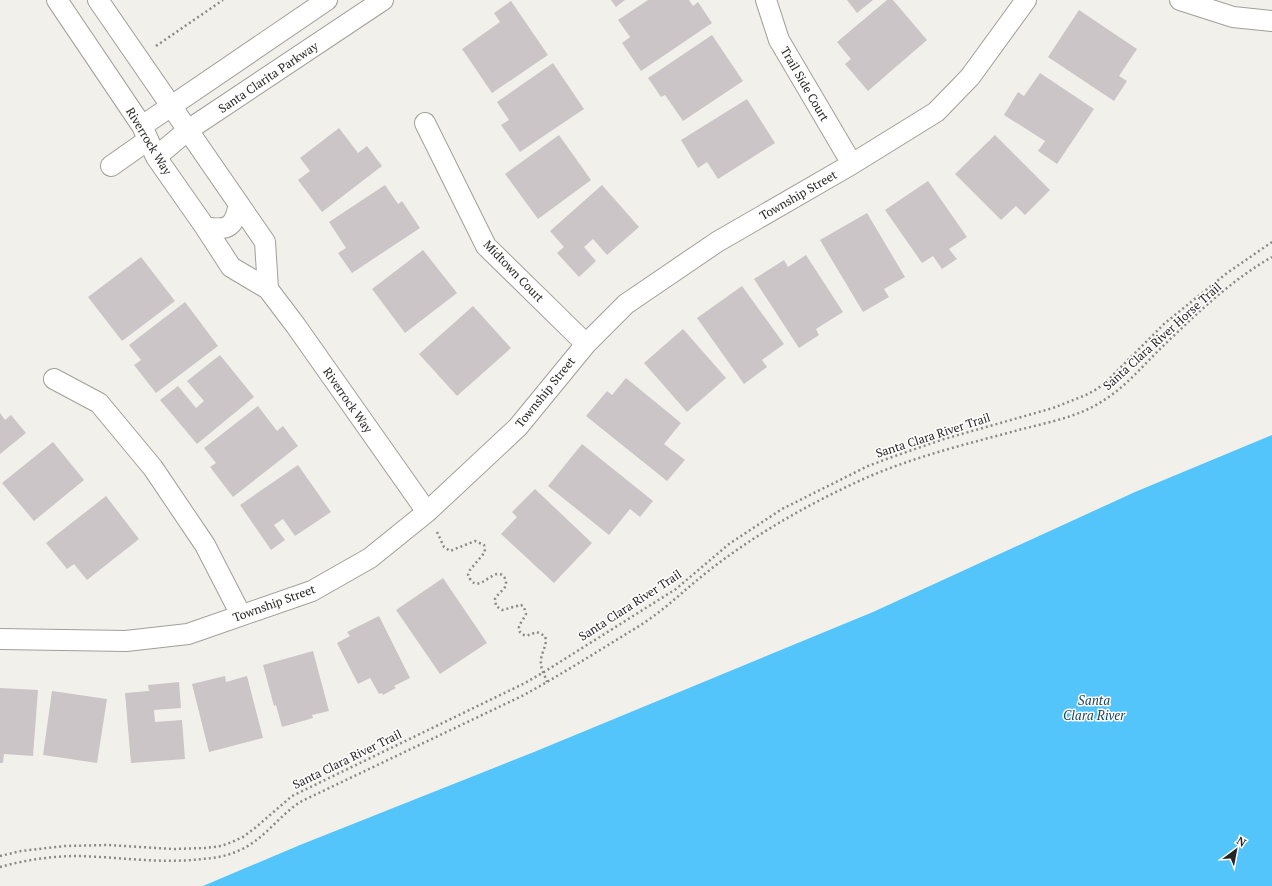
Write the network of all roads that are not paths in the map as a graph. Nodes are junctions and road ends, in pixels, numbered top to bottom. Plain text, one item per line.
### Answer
1 (57, 0) edge
2 (98, 0) edge
3 (327, 0) edge
4 (383, 0) edge
5 (766, 0) edge
6 (1026, 0) edge
7 (1180, 0) edge
8 (1272, 21) edge
9 (172, 106) junction
10 (425, 123) dead end
11 (188, 130) junction
12 (148, 141) junction
13 (852, 164) junction
14 (111, 166) dead end
15 (239, 204) junction
16 (205, 227) junction
17 (268, 289) junction
18 (586, 344) junction
19 (54, 379) dead end
20 (427, 512) junction
21 (241, 615) junction
22 (0, 639) edge

1 - 12 street, Riverrock Way
2 - 9 street
3 - 9 street, Santa Clarita Parkway
4 - 11 street, Santa Clarita Parkway
5 - 13 street, Trail Side Court
6 - 13 street, Township Street
7 - 8 street
9 - 11 street
9 - 12 street, Santa Clarita Parkway
10 - 18 street, Midtown Court
11 - 12 street, Santa Clarita Parkway
11 - 15 street
12 - 14 street, Santa Clarita Parkway
12 - 16 street, Riverrock Way
13 - 18 street, Township Street
15 - 16 street
15 - 17 street
16 - 17 street, Riverrock Way
17 - 20 street, Riverrock Way
18 - 20 street, Township Street
19 - 21 street
20 - 21 street, Township Street
21 - 22 street, Township Street

